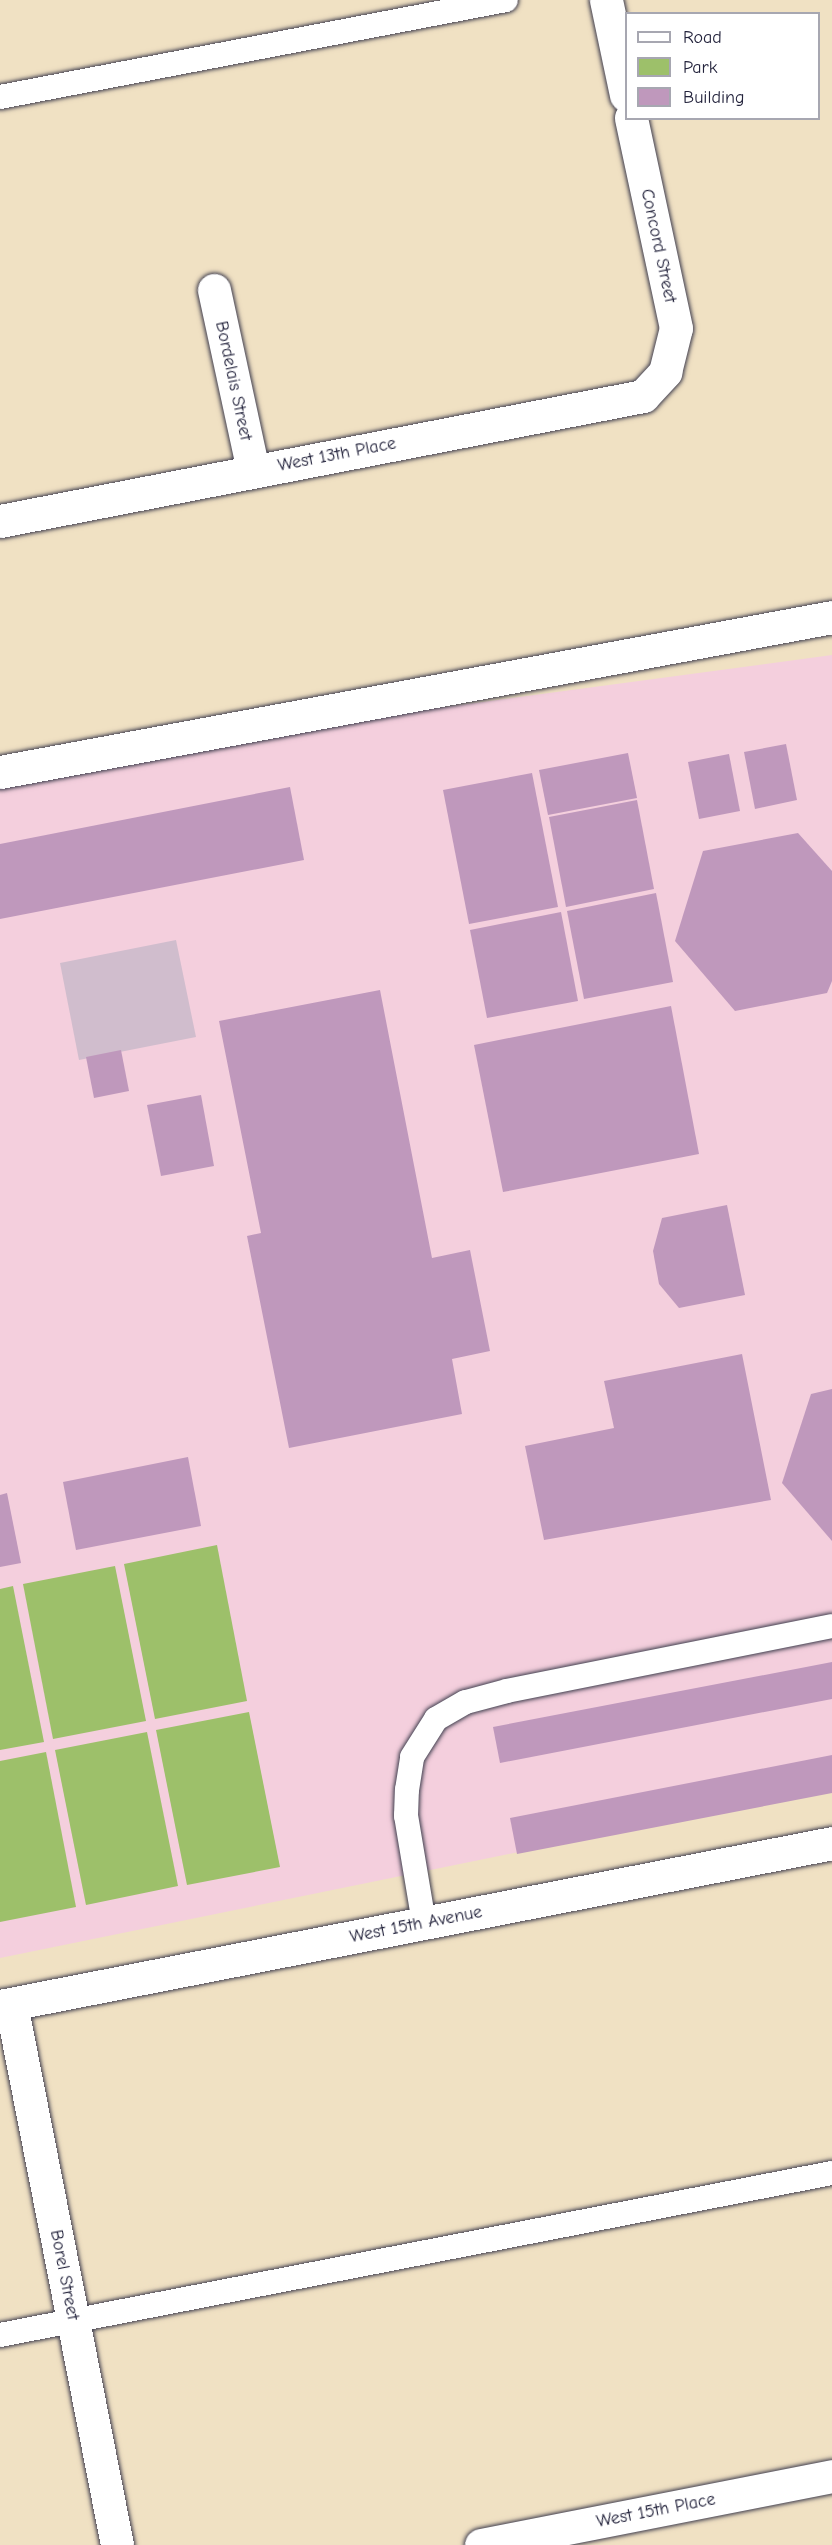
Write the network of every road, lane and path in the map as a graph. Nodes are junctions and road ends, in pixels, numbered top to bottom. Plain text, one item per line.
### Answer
1 (506, 0) edge
2 (606, 0) edge
3 (625, 86) edge
4 (0, 98) edge
5 (632, 120) edge
6 (214, 290) dead end
7 (665, 372) joint
8 (253, 471) junction
9 (0, 521) edge
10 (832, 617) edge
11 (0, 772) edge
12 (832, 1626) edge
13 (832, 1843) edge
14 (424, 1923) junction
15 (5, 2005) edge
16 (832, 2173) edge
17 (73, 2321) junction
18 (0, 2335) edge
19 (832, 2476) edge
20 (117, 2545) edge
21 (480, 2545) edge

1 - 4 lane
2 - 3 street
5 - 7 street, Concord Street
6 - 8 street, Bordelais Street
7 - 8 street, West 13th Place
8 - 9 street, West 13th Place
10 - 11 street
12 - 14 lane
13 - 14 street, West 15th Avenue
14 - 15 street, West 15th Avenue
15 - 17 street, Borel Street
16 - 17 lane
17 - 18 lane
17 - 20 street, Borel Street
19 - 21 street, West 15th Place

